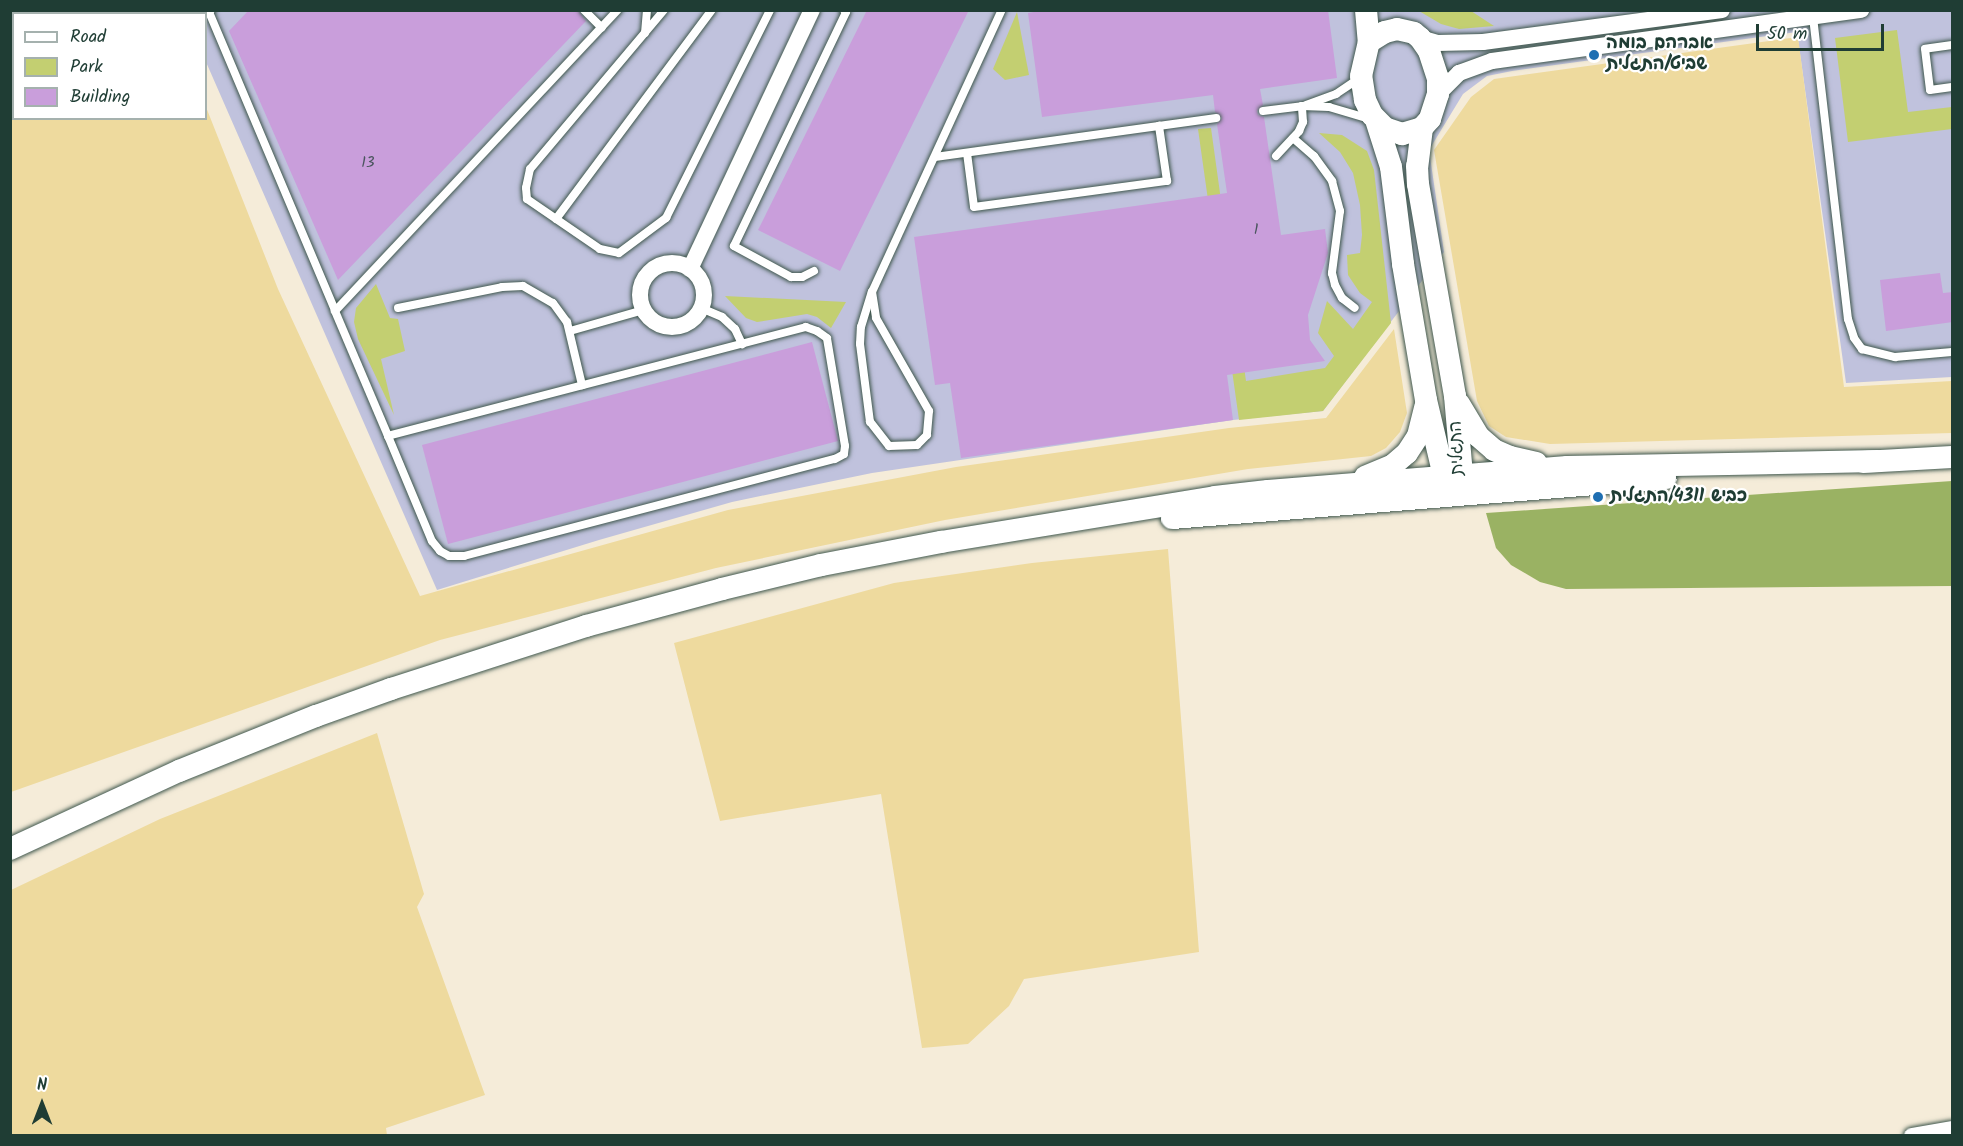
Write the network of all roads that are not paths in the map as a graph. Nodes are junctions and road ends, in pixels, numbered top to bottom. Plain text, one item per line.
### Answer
1 (211, 10) edge
2 (584, 10) edge
3 (618, 10) edge
4 (647, 10) edge
5 (664, 10) edge
6 (712, 10) edge
7 (770, 10) edge
8 (812, 10) edge
9 (844, 10) edge
10 (1002, 10) edge
11 (1366, 10) edge
12 (1396, 10) edge
13 (1722, 10) edge
14 (1861, 10) edge
15 (1813, 17) junction
16 (602, 28) junction
17 (645, 33) junction
18 (1414, 34) junction
19 (1369, 42) junction
20 (1953, 45) edge
21 (1361, 76) junction
22 (1953, 87) edge
23 (1438, 94) junction
24 (1302, 106) junction
25 (1263, 111) dead end
26 (1216, 118) dead end
27 (1376, 120) junction
28 (1159, 126) junction
29 (1422, 128) junction
30 (1293, 138) junction
31 (967, 153) junction
32 (1276, 156) dead end
33 (935, 157) junction
34 (556, 219) junction
35 (690, 269) junction
36 (814, 271) dead end
37 (872, 292) junction
38 (398, 308) dead end
39 (701, 308) junction
40 (1355, 308) dead end
41 (643, 310) junction
42 (335, 311) junction
43 (570, 331) junction
44 (742, 344) junction
45 (1953, 352) edge
46 (582, 386) junction
47 (1455, 396) junction
48 (1426, 400) junction
49 (388, 436) junction
50 (1953, 457) edge
51 (1878, 461) junction
52 (1567, 467) junction
53 (1454, 482) junction
54 (1341, 484) junction
55 (941, 542) junction
56 (10, 849) edge
57 (1953, 1130) edge
58 (1912, 1136) edge

1 - 42 lane
2 - 16 lane
3 - 16 lane
4 - 17 lane
5 - 17 lane
6 - 34 lane
7 - 34 lane
8 - 35 street
9 - 36 lane
10 - 33 lane
11 - 19 main road
12 - 18 main road
13 - 18 street
14 - 15 street
15 - 23 street
15 - 45 lane
16 - 42 lane
17 - 34 lane
18 - 19 main road
18 - 23 main road
19 - 21 main road
20 - 22 lane
21 - 24 lane
21 - 27 main road
23 - 29 main road
24 - 25 lane
24 - 27 lane
24 - 30 lane
26 - 28 lane
27 - 29 main road
27 - 48 main road, התגלית
28 - 31 lane
28 - 31 lane
29 - 47 main road, התגלית
30 - 32 lane
30 - 40 lane
31 - 33 lane
33 - 37 lane
35 - 39 street
35 - 41 street
37 - 37 lane
38 - 43 lane
39 - 41 street
39 - 44 lane
41 - 43 lane
42 - 49 lane
43 - 46 lane
44 - 46 lane
44 - 49 lane
46 - 49 lane
47 - 52 main road
47 - 53 main road, התגלית
48 - 53 main road, התגלית
48 - 54 main road
50 - 51 main road
51 - 52 main road
51 - 53 main road
52 - 53 main road
53 - 54 main road
53 - 55 main road
54 - 55 main road
55 - 56 main road
57 - 58 street

